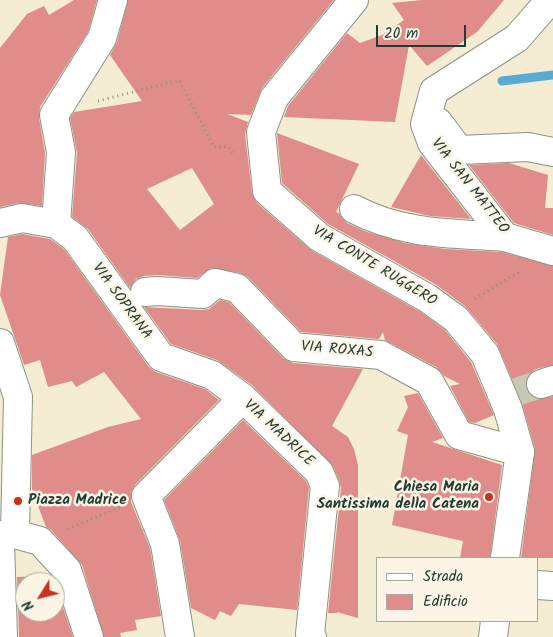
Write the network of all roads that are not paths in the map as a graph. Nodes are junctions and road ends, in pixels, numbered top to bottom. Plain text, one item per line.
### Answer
1 (113, 0) edge
2 (354, 0) edge
3 (550, 0) edge
4 (427, 110) junction
5 (553, 152) edge
6 (354, 209) dead end
7 (0, 223) edge
8 (56, 224) junction
9 (505, 237) junction
10 (551, 250) edge
11 (145, 292) dead end
12 (0, 343) edge
13 (243, 398) junction
14 (520, 452) junction
15 (5, 537) edge
16 (505, 557) edge
17 (1, 577) edge
18 (538, 585) edge
19 (553, 586) edge
20 (496, 622) edge
21 (505, 622) edge
22 (310, 636) edge
23 (3, 637) edge
24 (88, 637) edge
25 (180, 637) edge
26 (494, 637) edge

1 - 8 street
2 - 14 street, VIA CONTE RUGGERO
3 - 4 street, VIA SAN MATTEO
4 - 5 street
4 - 9 street, VIA SAN MATTEO
6 - 9 street
7 - 8 street, VIA SOPRANA
8 - 13 street, VIA SOPRANA
9 - 10 street, VIA SAN MATTEO
11 - 14 street, VIA ROXAS
12 - 15 street
13 - 22 street, VIA MADRICE
13 - 25 street, VIA MADRICE
14 - 16 street, VIA CONTE RUGGERO
15 - 17 street
15 - 24 street
17 - 23 street
18 - 19 street
20 - 26 street
21 - 26 street

